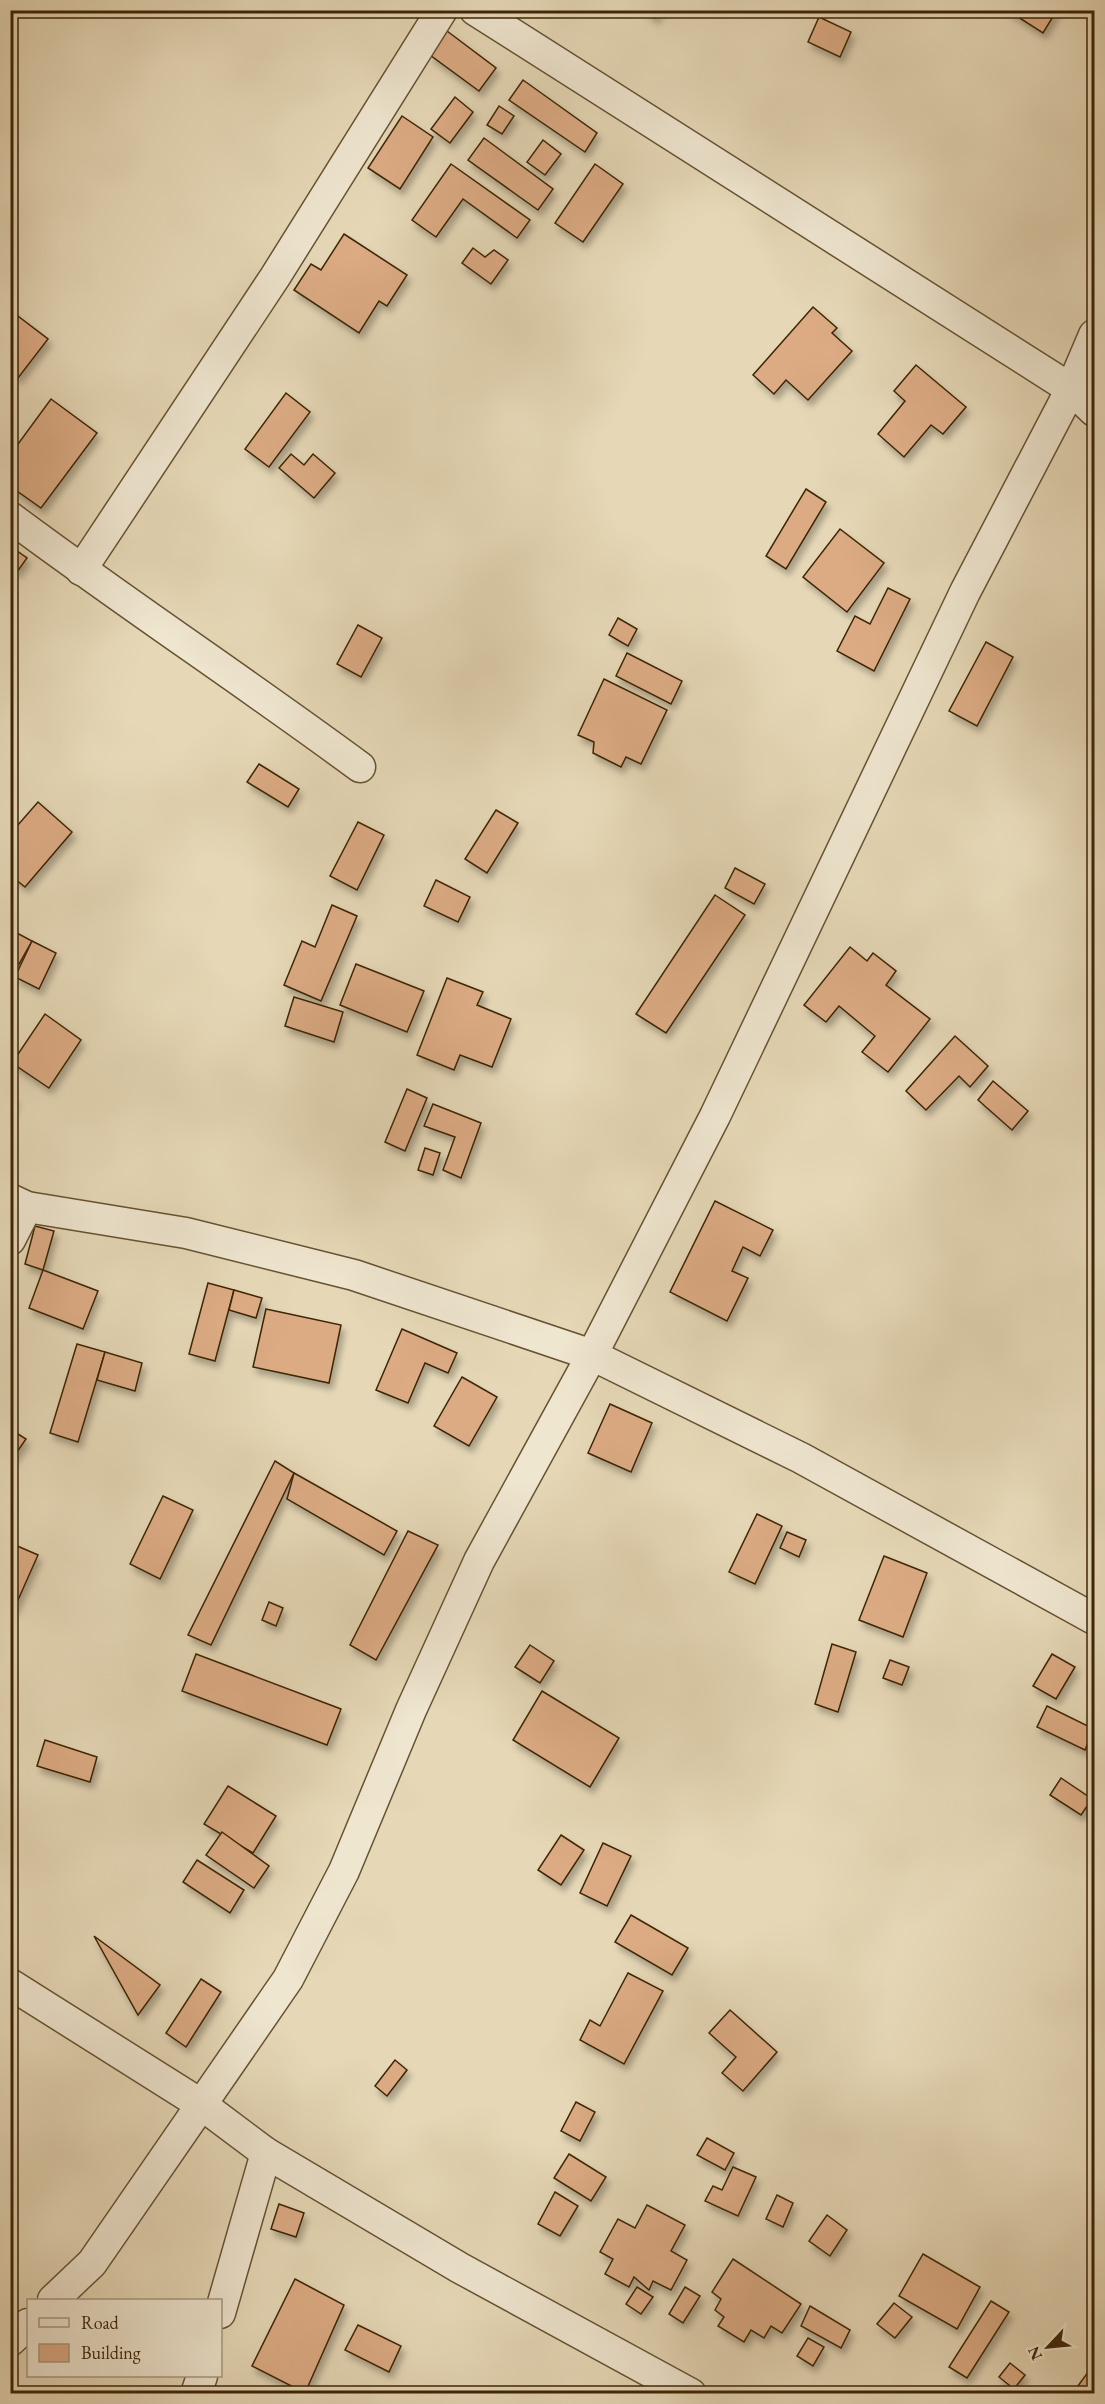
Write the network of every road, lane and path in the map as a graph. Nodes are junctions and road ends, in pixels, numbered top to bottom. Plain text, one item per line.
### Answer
1 (441, 10) edge
2 (475, 10) edge
3 (1095, 335) edge
4 (1071, 389) junction
5 (1095, 411) edge
6 (10, 517) edge
7 (81, 570) junction
8 (360, 767) dead end
9 (19, 1203) edge
10 (10, 1240) edge
11 (592, 1355) junction
12 (1095, 1619) edge
13 (10, 1984) edge
14 (202, 2105) junction
15 (266, 2153) junction
16 (55, 2299) edge
17 (222, 2306) edge
18 (27, 2325) edge
19 (10, 2341) edge
20 (202, 2377) edge
21 (196, 2394) edge
22 (691, 2394) edge

1 - 7 street
2 - 4 street
3 - 4 street
4 - 5 street
4 - 11 street
6 - 7 street
7 - 8 street
9 - 10 street
9 - 11 street
11 - 12 street
11 - 14 street
13 - 14 street
14 - 15 street
14 - 16 street
15 - 17 street
15 - 22 street
18 - 19 street
20 - 21 street

